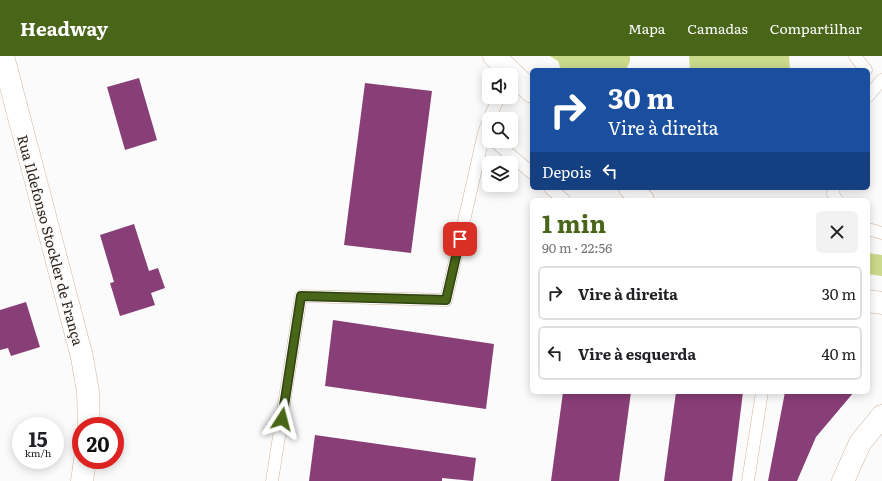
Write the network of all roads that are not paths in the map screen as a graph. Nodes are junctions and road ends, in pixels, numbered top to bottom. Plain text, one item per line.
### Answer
1 (4, 56) edge
2 (494, 56) edge
3 (854, 56) edge
4 (505, 68) edge
5 (864, 68) edge
6 (870, 74) edge
7 (518, 80) edge
8 (880, 82) edge
9 (530, 90) edge
10 (870, 94) edge
11 (484, 148) edge
12 (502, 148) edge
13 (530, 171) edge
14 (552, 190) edge
15 (632, 190) edge
16 (562, 198) edge
17 (641, 198) edge
18 (870, 230) edge
19 (882, 233) edge
20 (870, 301) edge
21 (882, 303) edge
22 (762, 394) edge
23 (882, 416) edge
24 (89, 417) edge
25 (84, 469) edge
26 (82, 481) edge
27 (272, 481) edge
28 (748, 481) edge
29 (843, 481) edge

1 - 24 street, Rua Ildefonso Stockler de França
2 - 4 street
3 - 5 lane
6 - 8 lane
7 - 9 street
8 - 10 lane
11 - 27 lane
12 - 13 lane
14 - 16 lane
15 - 17 street
18 - 19 lane
20 - 21 street
22 - 28 lane
23 - 29 street
25 - 26 street

